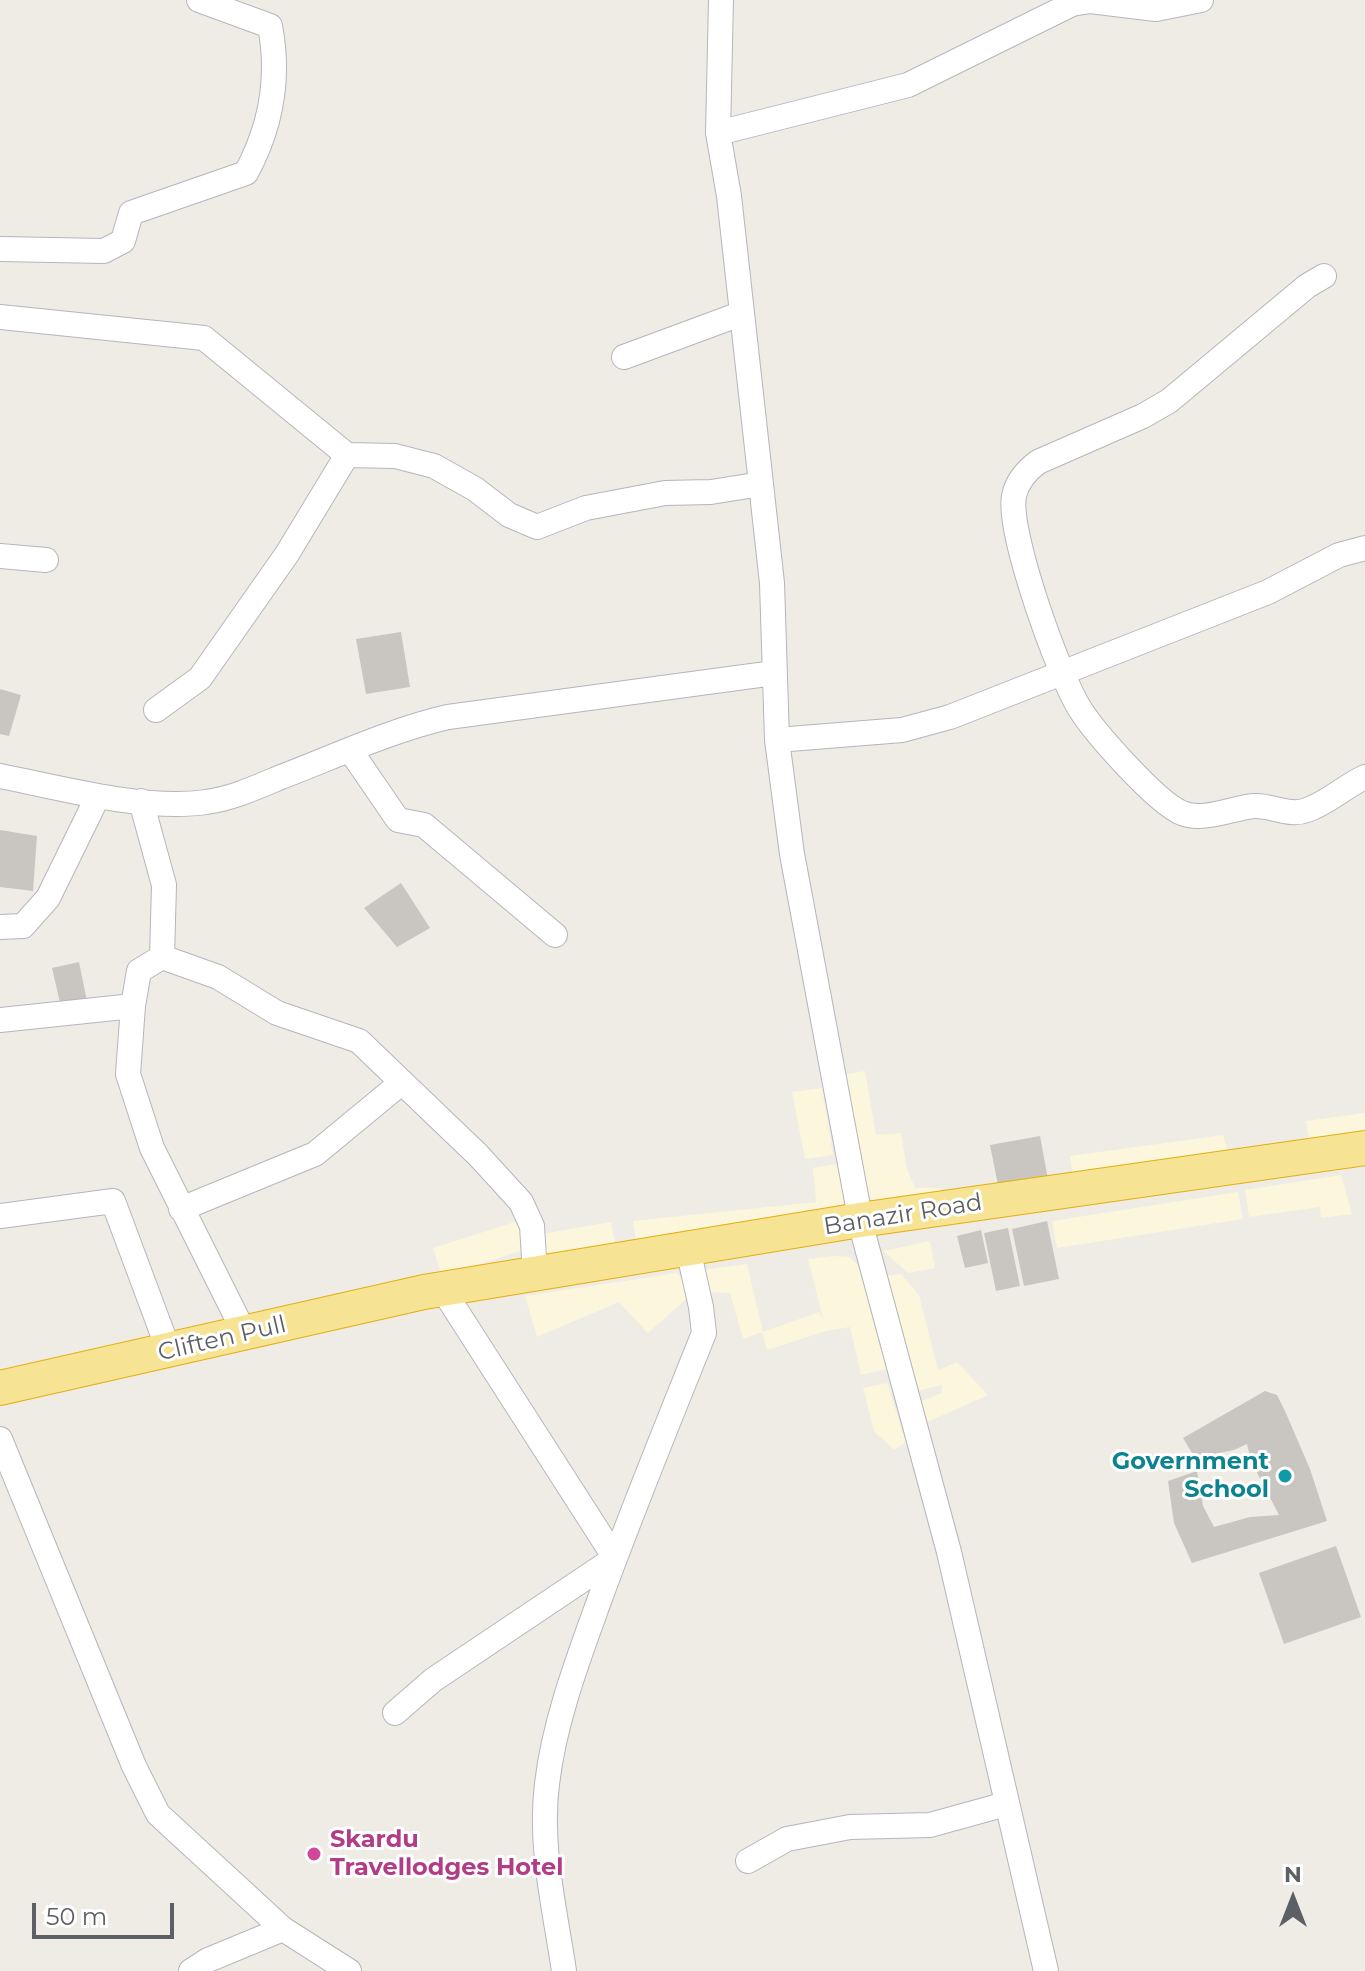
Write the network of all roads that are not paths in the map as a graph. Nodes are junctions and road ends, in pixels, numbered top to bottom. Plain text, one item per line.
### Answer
1 (199, 0) edge
2 (249, 0) edge
3 (721, 0) edge
4 (1201, 0) edge
5 (270, 26) junction
6 (718, 133) junction
7 (0, 249) edge
8 (1324, 276) dead end
9 (740, 314) junction
10 (0, 317) edge
11 (624, 357) dead end
12 (347, 455) junction
13 (761, 484) junction
14 (1365, 548) edge
15 (0, 556) edge
16 (46, 560) dead end
17 (774, 673) junction
18 (1062, 674) junction
19 (156, 710) dead end
20 (777, 740) junction
21 (350, 750) junction
22 (0, 776) edge
23 (1365, 777) edge
24 (98, 796) junction
25 (141, 801) junction
26 (0, 927) edge
27 (555, 935) dead end
28 (162, 957) junction
29 (133, 1006) junction
30 (0, 1020) edge
31 (401, 1083) junction
32 (1365, 1148) edge
33 (181, 1209) junction
34 (0, 1216) edge
35 (860, 1220) junction
36 (688, 1249) junction
37 (535, 1274) junction
38 (443, 1290) junction
39 (245, 1334) junction
40 (169, 1351) junction
41 (0, 1388) edge
42 (0, 1439) edge
43 (615, 1558) junction
44 (395, 1713) dead end
45 (1006, 1804) junction
46 (748, 1861) dead end
47 (283, 1929) junction
48 (191, 1971) edge
49 (349, 1971) edge
50 (564, 1971) edge
51 (1046, 1971) edge

1 - 5 street
2 - 5 street
3 - 6 street
4 - 6 street
5 - 7 street
6 - 9 street
8 - 18 street
9 - 11 street
9 - 13 street
10 - 12 street
12 - 13 street
12 - 19 street
13 - 17 street
14 - 18 street
15 - 16 street
17 - 20 street
17 - 21 street
18 - 20 street
18 - 23 street
20 - 35 street
21 - 25 street
21 - 27 street
22 - 24 street
24 - 25 street
24 - 26 street
25 - 28 street
28 - 29 street
28 - 31 street
29 - 30 street
29 - 33 street
31 - 33 street
31 - 37 street
32 - 35 highway, Banazir Road
33 - 39 street
34 - 40 street
35 - 36 highway, Banazir Road
35 - 45 street
36 - 37 highway, Banazir Road
36 - 43 street
37 - 38 highway, Banazir Road
38 - 39 highway, Cliften Pull
38 - 43 street
39 - 40 highway, Cliften Pull
40 - 41 highway, Cliften Pull
42 - 47 street
43 - 44 street
43 - 50 street
45 - 46 street
45 - 51 street
47 - 48 street
47 - 49 street

